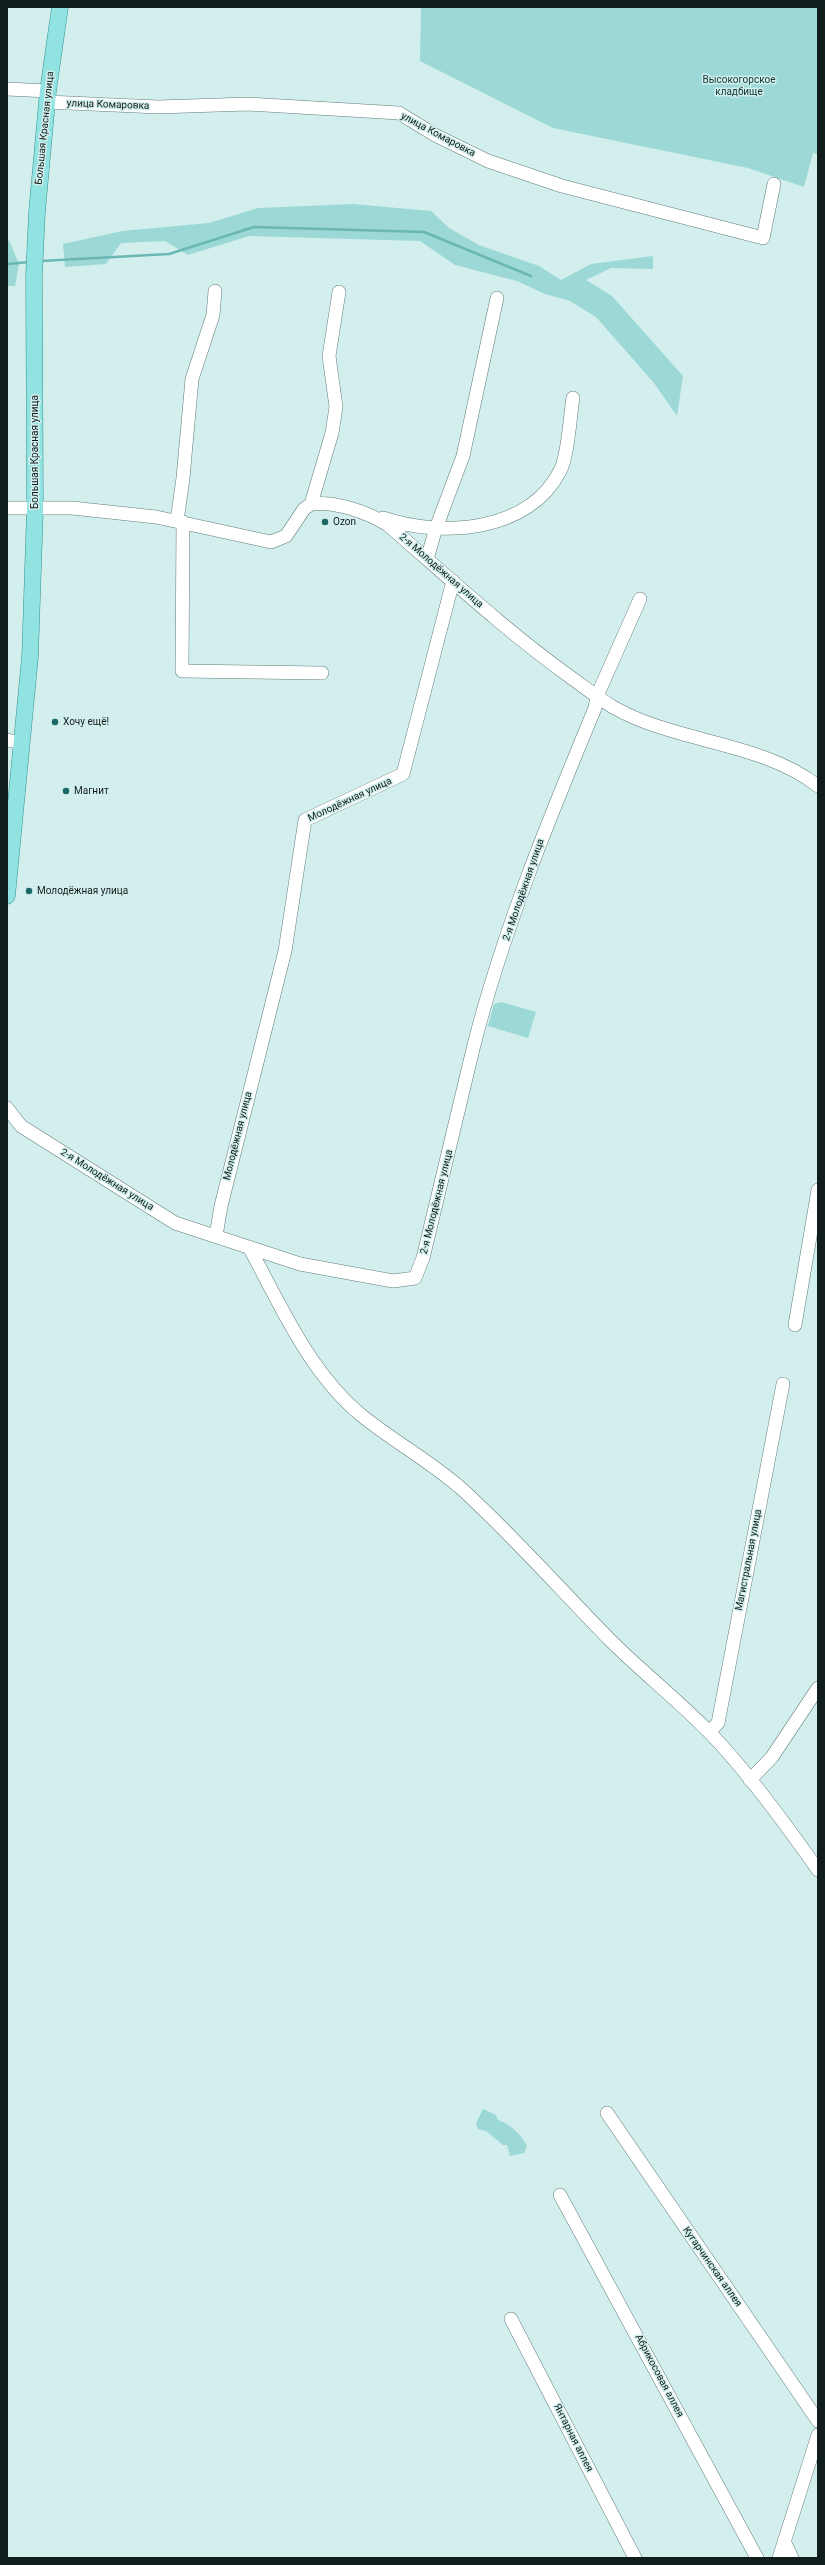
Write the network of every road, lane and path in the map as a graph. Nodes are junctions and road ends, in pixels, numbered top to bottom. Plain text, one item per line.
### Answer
1 (60, 7) edge
2 (7, 89) edge
3 (47, 96) junction
4 (774, 184) dead end
5 (214, 291) dead end
6 (339, 292) dead end
7 (497, 298) dead end
8 (573, 398) dead end
9 (310, 504) junction
10 (7, 508) edge
11 (35, 509) junction
12 (369, 514) junction
13 (180, 522) junction
14 (436, 528) junction
15 (427, 559) junction
16 (453, 581) junction
17 (640, 599) dead end
18 (322, 673) dead end
19 (597, 696) junction
20 (15, 741) edge
21 (818, 786) edge
22 (7, 896) edge
23 (7, 1108) edge
24 (818, 1190) edge
25 (216, 1236) junction
26 (250, 1249) junction
27 (795, 1325) dead end
28 (783, 1384) dead end
29 (818, 1688) edge
30 (709, 1732) junction
31 (750, 1780) junction
32 (818, 1870) edge
33 (606, 2113) dead end
34 (560, 2195) dead end
35 (511, 2318) dead end
36 (818, 2420) edge
37 (818, 2435) edge
38 (784, 2541) junction
39 (635, 2558) edge
40 (757, 2558) edge
41 (778, 2558) edge
42 (792, 2558) edge

1 - 3 main road, Большая Красная улица
2 - 3 street, улица Комаровка
3 - 4 street, улица Комаровка
3 - 11 main road, Большая Красная улица
5 - 13 street
6 - 9 street
7 - 14 street
8 - 14 street
9 - 12 street, 2-я Молодёжная улица
9 - 13 street
10 - 11 street
11 - 13 street
11 - 20 main road, Большая Красная улица
12 - 14 street
12 - 15 street, 2-я Молодёжная улица
13 - 18 street
14 - 15 street
15 - 16 street, 2-я Молодёжная улица
16 - 19 street, 2-я Молодёжная улица
16 - 25 street, Молодёжная улица
17 - 19 street, 2-я Молодёжная улица
19 - 21 street
19 - 26 street, 2-я Молодёжная улица
20 - 22 main road, Большая Красная улица
23 - 25 street, 2-я Молодёжная улица
24 - 27 street
25 - 26 street, 2-я Молодёжная улица
26 - 30 street
28 - 30 street, Магистральная улица
29 - 31 street
30 - 31 street
31 - 32 street
33 - 36 street, Кугарчинская аллея
34 - 40 street, Абрикосовая аллея
35 - 39 street, Янтарная аллея
37 - 38 street
38 - 41 street
38 - 42 street

